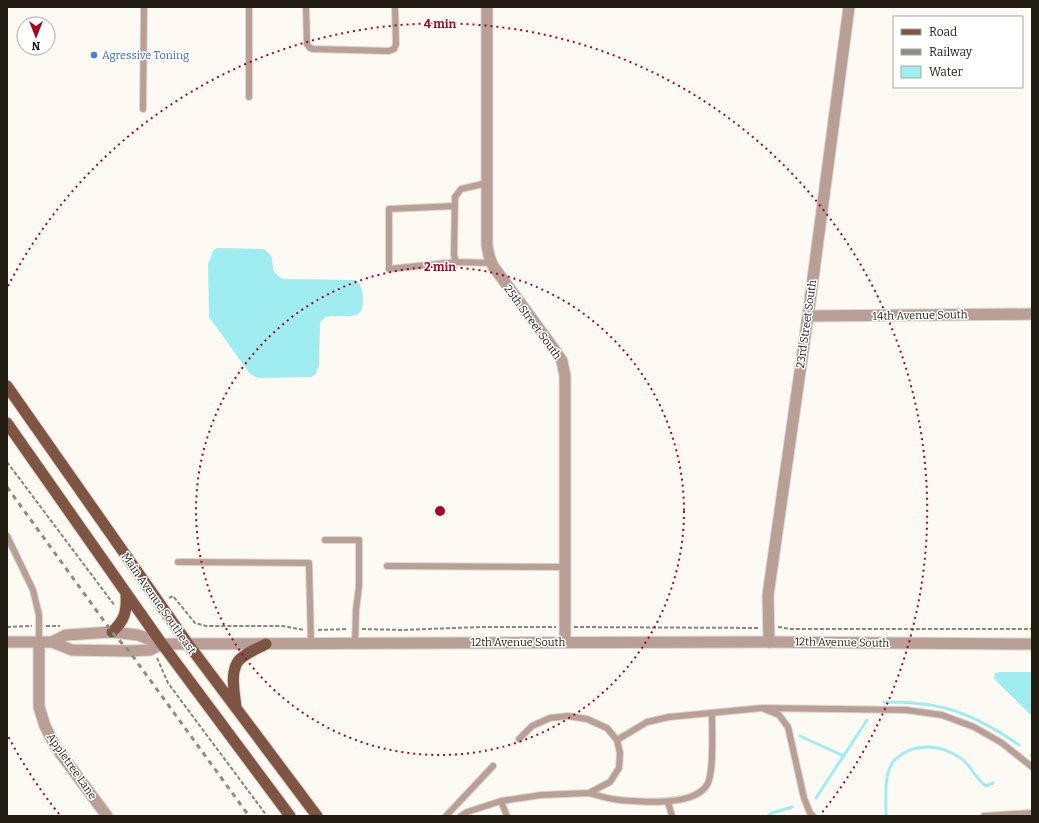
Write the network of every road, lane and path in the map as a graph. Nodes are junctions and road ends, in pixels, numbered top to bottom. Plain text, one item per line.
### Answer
1 (144, 7) edge
2 (249, 7) edge
3 (306, 7) edge
4 (395, 7) edge
5 (487, 7) edge
6 (849, 7) edge
7 (250, 97) dead end
8 (143, 109) dead end
9 (487, 183) junction
10 (455, 206) junction
11 (456, 262) junction
12 (491, 263) junction
13 (1032, 314) edge
14 (808, 316) junction
15 (7, 386) edge
16 (7, 423) edge
17 (7, 462) edge
18 (7, 536) edge
19 (325, 540) dead end
20 (178, 562) dead end
21 (387, 566) dead end
22 (565, 567) junction
23 (126, 593) junction
24 (173, 596) dead end
25 (118, 610) dead end
26 (565, 627) junction
27 (768, 628) junction
28 (355, 629) junction
29 (1032, 629) edge
30 (311, 630) junction
31 (112, 632) junction
32 (7, 642) edge
33 (39, 642) junction
34 (52, 642) junction
35 (565, 642) junction
36 (769, 642) junction
37 (162, 644) junction
38 (188, 644) junction
39 (266, 644) junction
40 (311, 644) junction
41 (355, 644) junction
42 (1032, 644) edge
43 (159, 661) dead end
44 (236, 708) junction
45 (762, 708) junction
46 (712, 713) junction
47 (519, 739) dead end
48 (617, 740) junction
49 (493, 766) dead end
50 (1032, 767) edge
51 (590, 793) junction
52 (501, 802) junction
53 (668, 802) junction
54 (1032, 813) edge
55 (107, 816) edge
56 (267, 816) edge
57 (290, 816) edge
58 (317, 816) edge
59 (446, 816) edge
60 (461, 816) edge
61 (507, 816) edge
62 (672, 816) edge
63 (813, 816) edge
64 (984, 816) edge

1 - 8 lane
2 - 7 lane
3 - 4 lane
5 - 9 street, 25th Street South
6 - 14 street, 23rd Street South
9 - 10 lane
9 - 12 street, 25th Street South
10 - 11 lane
10 - 11 lane
11 - 12 lane
12 - 22 street, 25th Street South
13 - 14 street, 14th Avenue South
14 - 27 street, 23rd Street South
15 - 38 main road, Main Avenue Southeast
16 - 23 main road, Main Avenue Southeast
17 - 25 path
18 - 33 lane
19 - 28 lane
20 - 30 lane
21 - 22 lane
22 - 26 street, 25th Street South
23 - 31 main road
23 - 37 main road, Main Avenue Southeast
24 - 30 path
26 - 27 path
26 - 28 path
26 - 35 street, 25th Street South
27 - 29 path
27 - 36 street, 23rd Street South
28 - 30 path
28 - 41 lane
30 - 40 lane
31 - 34 street
31 - 37 street
32 - 33 street, 12th Avenue South
33 - 34 street, 12th Avenue South
33 - 55 street, Appletree Lane
34 - 37 street, 12th Avenue South
35 - 36 street, 12th Avenue South
35 - 41 street, 12th Avenue South
36 - 42 street, 12th Avenue South
37 - 38 street, 12th Avenue South
37 - 57 main road, Main Avenue Southeast
38 - 39 street, 12th Avenue South
38 - 44 main road, Main Avenue Southeast
39 - 40 street, 12th Avenue South
39 - 44 main road
40 - 41 street, 12th Avenue South
43 - 56 path
44 - 58 main road, Main Avenue Southeast
45 - 46 lane
45 - 50 lane
45 - 63 lane
46 - 48 lane
46 - 53 lane
47 - 48 lane
48 - 51 lane
49 - 59 lane
51 - 52 lane
51 - 53 lane
52 - 60 lane
52 - 61 lane
53 - 62 lane
54 - 64 lane

